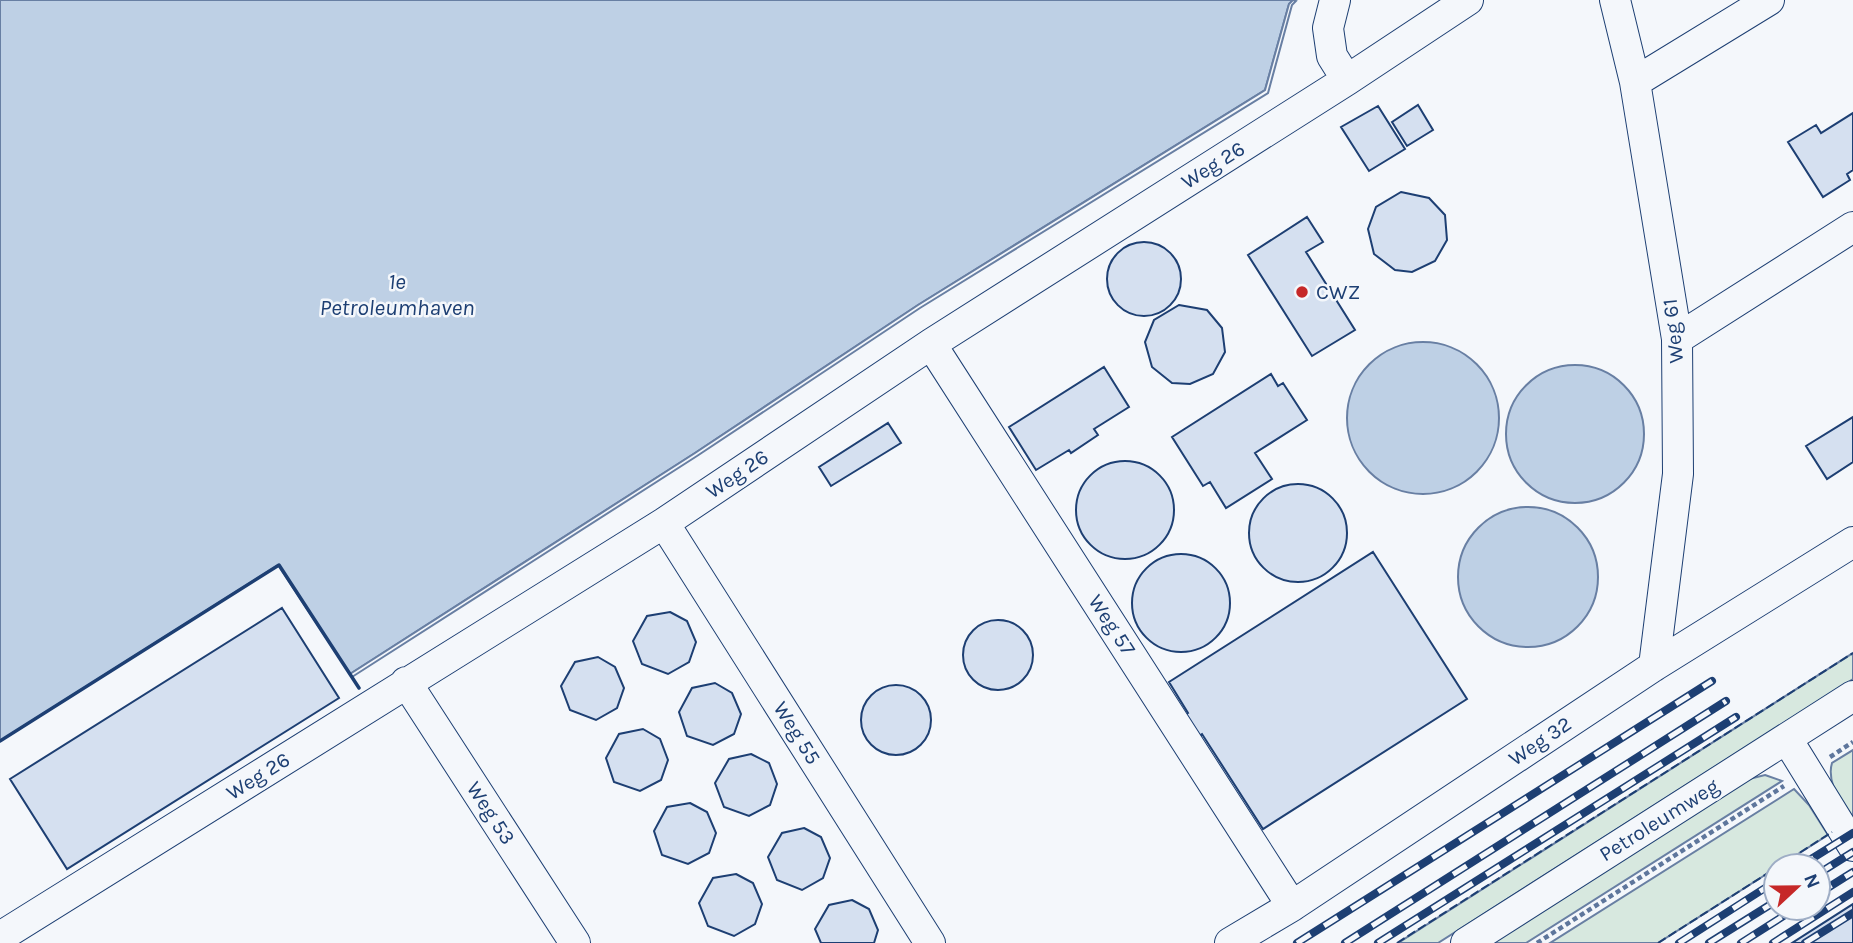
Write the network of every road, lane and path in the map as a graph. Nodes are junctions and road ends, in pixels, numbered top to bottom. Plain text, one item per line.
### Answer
1 (1335, 0) edge
2 (1468, 0) edge
3 (1615, 0) edge
4 (1769, 0) edge
5 (1348, 80) junction
6 (1635, 82) junction
7 (1853, 227) edge
8 (1677, 339) junction
9 (931, 344) junction
10 (664, 523) junction
11 (1853, 542) edge
12 (1654, 666) junction
13 (406, 682) junction
14 (1853, 696) edge
15 (1787, 739) junction
16 (1853, 743) edge
17 (1806, 771) junction
18 (1853, 846) edge
19 (1292, 906) junction
20 (0, 937) edge
21 (575, 943) edge
22 (930, 943) edge
23 (1230, 943) edge
24 (1466, 943) edge
25 (1537, 943) edge

1 - 5 street
2 - 5 street, Weg 26
3 - 6 street, Weg 61
4 - 6 street
5 - 9 street, Weg 26
6 - 8 street, Weg 61
7 - 8 street
8 - 12 street, Weg 61
9 - 10 street, Weg 26
9 - 19 street, Weg 57
10 - 13 street, Weg 26
10 - 22 street, Weg 55
11 - 12 street, Weg 32
12 - 19 street, Weg 32
13 - 20 street, Weg 26
13 - 21 street, Weg 53
14 - 15 street, Petroleumweg
15 - 17 street
15 - 24 street, Petroleumweg
16 - 17 path, Petroleumweg
17 - 18 street
17 - 25 path, Petroleumweg
19 - 23 street, Weg 32

